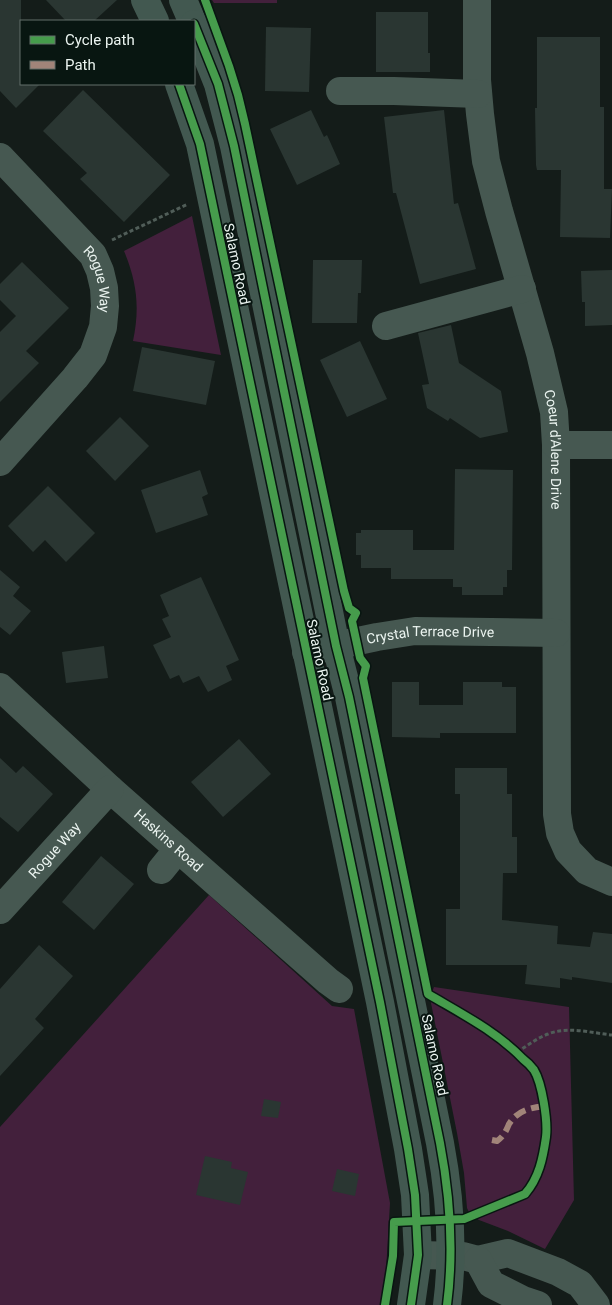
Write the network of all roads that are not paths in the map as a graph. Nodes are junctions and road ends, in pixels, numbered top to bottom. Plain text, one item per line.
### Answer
1 (145, 0) edge
2 (182, 0) edge
3 (477, 0) edge
4 (155, 20) edge
5 (192, 20) edge
6 (195, 28) edge
7 (179, 85) edge
8 (340, 91) dead end
9 (478, 94) junction
10 (0, 158) edge
11 (522, 289) junction
12 (386, 326) dead end
13 (556, 445) junction
14 (612, 445) edge
15 (0, 462) edge
16 (556, 632) junction
17 (336, 646) junction
18 (306, 652) junction
19 (0, 687) edge
20 (110, 789) junction
21 (178, 849) junction
22 (161, 870) dead end
23 (612, 882) edge
24 (0, 910) edge
25 (339, 989) dead end
26 (418, 1255) junction
27 (451, 1255) junction
28 (478, 1260) junction
29 (411, 1305) edge
30 (447, 1305) edge
31 (538, 1305) edge
32 (596, 1305) edge

1 - 4 main road
2 - 5 main road, Salamo Road
3 - 9 street, Coeur d'Alene Drive
6 - 17 main road, Salamo Road
7 - 18 main road, Salamo Road
8 - 9 street
9 - 11 street, Coeur d'Alene Drive
10 - 15 street, Rogue Way
11 - 12 street
11 - 13 street, Coeur d'Alene Drive
13 - 14 street
13 - 16 street, Coeur d'Alene Drive
16 - 17 street, Crystal Terrace Drive
16 - 23 street, Coeur d'Alene Drive
17 - 18 street, Crystal Terrace Drive
17 - 27 main road, Salamo Road
18 - 26 main road, Salamo Road
19 - 20 street, Haskins Road
20 - 21 street, Haskins Road
20 - 24 street, Rogue Way
21 - 22 street
21 - 25 street, Haskins Road
26 - 27 street
26 - 29 main road, Salamo Road
27 - 28 street
27 - 30 main road, Salamo Road
28 - 31 street
28 - 32 street

